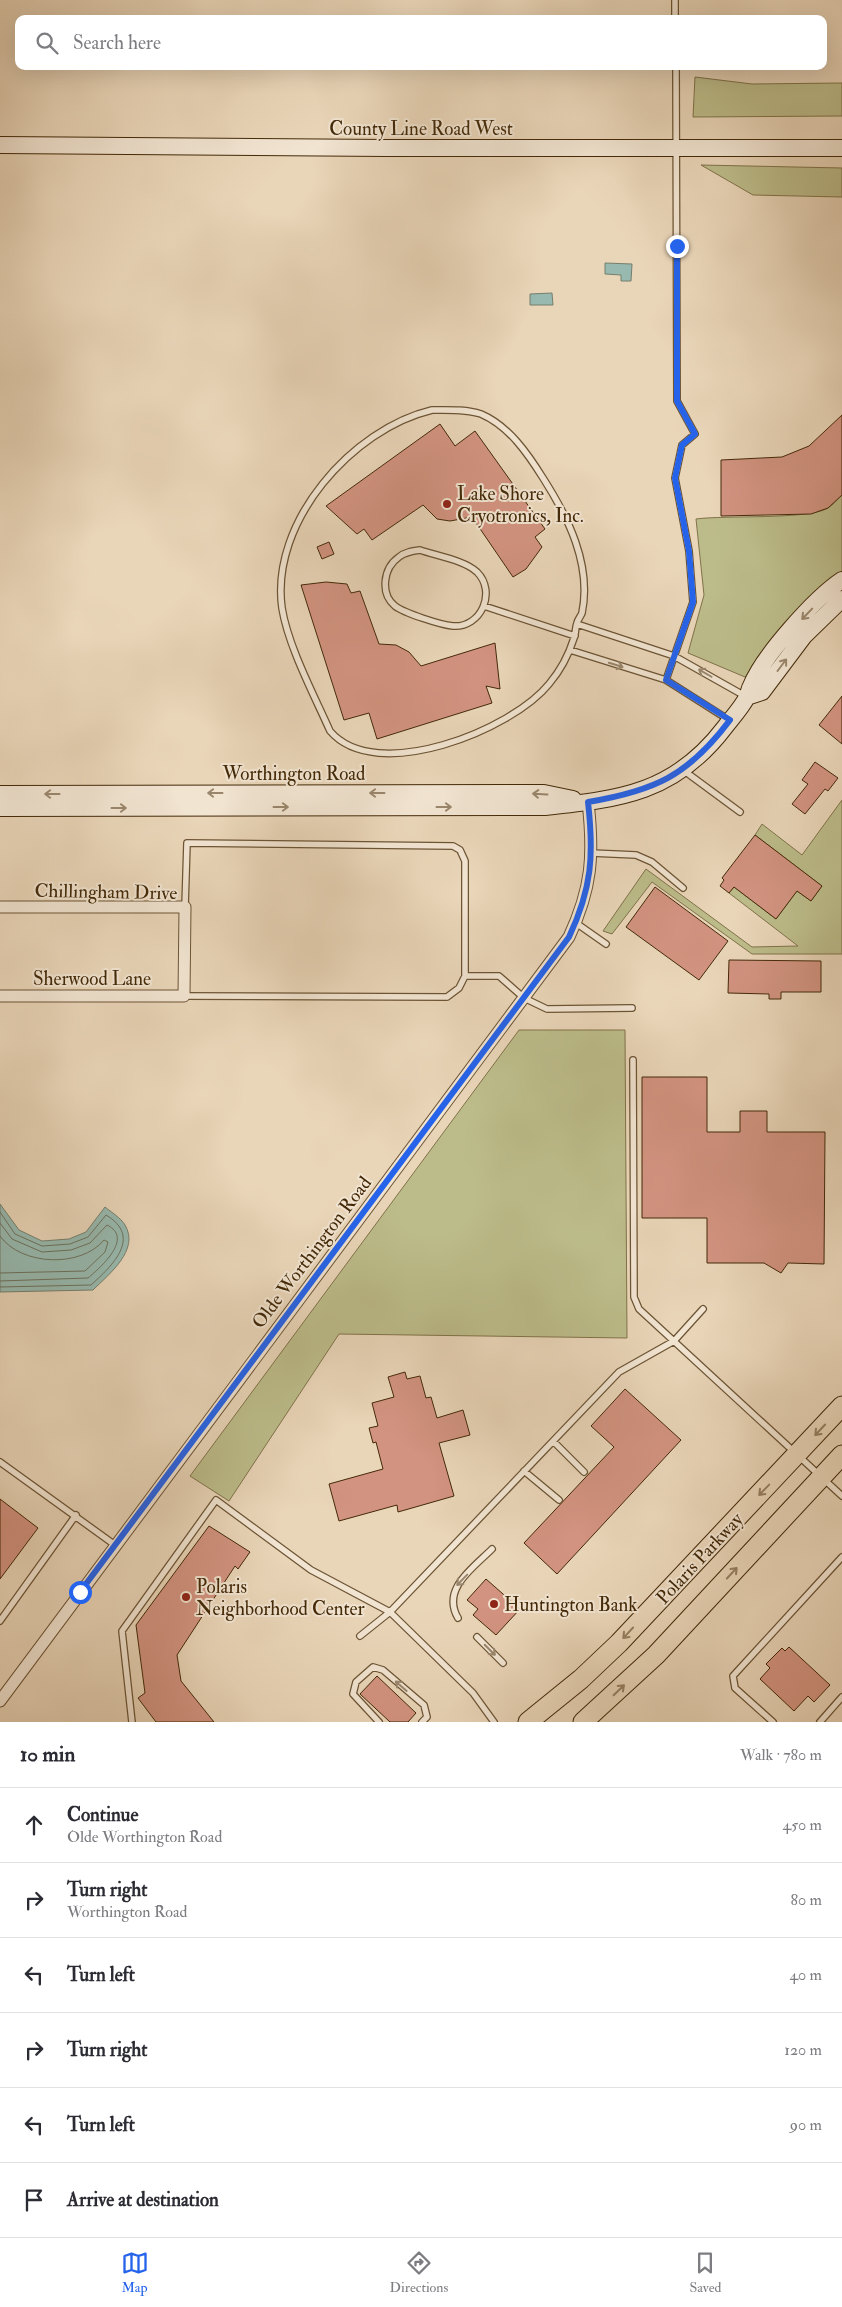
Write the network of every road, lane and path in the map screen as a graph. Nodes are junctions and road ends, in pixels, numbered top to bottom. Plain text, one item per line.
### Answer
1 (675, 0) edge
2 (675, 15) edge
3 (676, 70) edge
4 (0, 145) edge
5 (676, 148) junction
6 (842, 148) edge
7 (842, 580) edge
8 (842, 599) edge
9 (484, 606) junction
10 (577, 624) junction
11 (575, 636) junction
12 (570, 650) junction
13 (674, 656) junction
14 (666, 680) junction
15 (747, 697) junction
16 (730, 720) junction
17 (683, 770) junction
18 (0, 794) edge
19 (588, 802) junction
20 (0, 808) edge
21 (740, 812) dead end
22 (591, 853) junction
23 (683, 888) dead end
24 (185, 907) junction
25 (0, 908) edge
26 (576, 923) junction
27 (606, 944) dead end
28 (465, 976) junction
29 (0, 996) edge
30 (184, 996) junction
31 (524, 998) junction
32 (632, 1008) dead end
33 (633, 1060) dead end
34 (703, 1309) dead end
35 (674, 1340) junction
36 (842, 1406) edge
37 (553, 1441) junction
38 (797, 1454) junction
39 (842, 1455) edge
40 (0, 1462) edge
41 (524, 1471) junction
42 (584, 1472) dead end
43 (822, 1477) junction
44 (842, 1496) edge
45 (559, 1500) dead end
46 (76, 1515) junction
47 (115, 1545) junction
48 (492, 1550) dead end
49 (842, 1556) edge
50 (390, 1612) junction
51 (458, 1618) dead end
52 (0, 1621) edge
53 (360, 1636) dead end
54 (477, 1637) dead end
55 (503, 1663) dead end
56 (842, 1697) edge
57 (0, 1701) edge
58 (132, 1722) edge
59 (379, 1722) edge
60 (422, 1722) edge
61 (494, 1722) edge
62 (528, 1722) edge
63 (583, 1722) edge
64 (773, 1722) edge
65 (820, 1722) edge

1 - 2 lane
3 - 5 lane
4 - 5 street, County Line Road West
5 - 6 street, County Line Road West
5 - 13 lane
7 -> 15 street, Worthington Road
15 -> 8 street, Worthington Road
9 - 9 lane
9 - 11 lane
10 - 11 lane
10 - 12 lane
10 - 13 lane
11 - 12 lane
12 -> 14 lane
13 - 14 lane
15 -> 13 lane
14 - 16 lane
15 - 16 street, Worthington Road
16 - 17 street, Worthington Road
17 - 19 street, Worthington Road
17 - 21 lane
19 -> 18 street, Worthington Road
20 -> 19 street, Worthington Road
19 - 22 street, Olde Worthington Road
22 - 23 lane
22 - 26 street, Olde Worthington Road
24 - 25 street, Chillingham Drive
24 - 28 lane
24 - 30 street, Chillingham Drive
26 - 27 lane
26 - 31 street, Olde Worthington Road
28 - 30 lane
28 - 31 lane
29 - 30 street, Sherwood Lane
31 - 32 lane
31 - 47 street, Olde Worthington Road
33 - 35 lane
34 - 35 lane
35 - 37 lane
35 - 38 lane
36 -> 38 main road, Polaris Parkway
37 - 41 lane
37 - 42 lane
38 - 43 lane
38 -> 62 main road, Polaris Parkway
39 - 43 main road, Polaris Parkway
40 - 46 lane
41 - 45 lane
41 - 50 lane
43 - 44 lane
63 -> 43 main road, Polaris Parkway
46 - 47 lane
46 - 52 lane
47 - 57 street, Olde Worthington Road
48 -> 51 lane
49 - 64 lane
50 - 53 lane
50 - 58 lane
50 - 61 lane
54 -> 55 lane
56 - 65 lane
60 -> 59 lane

